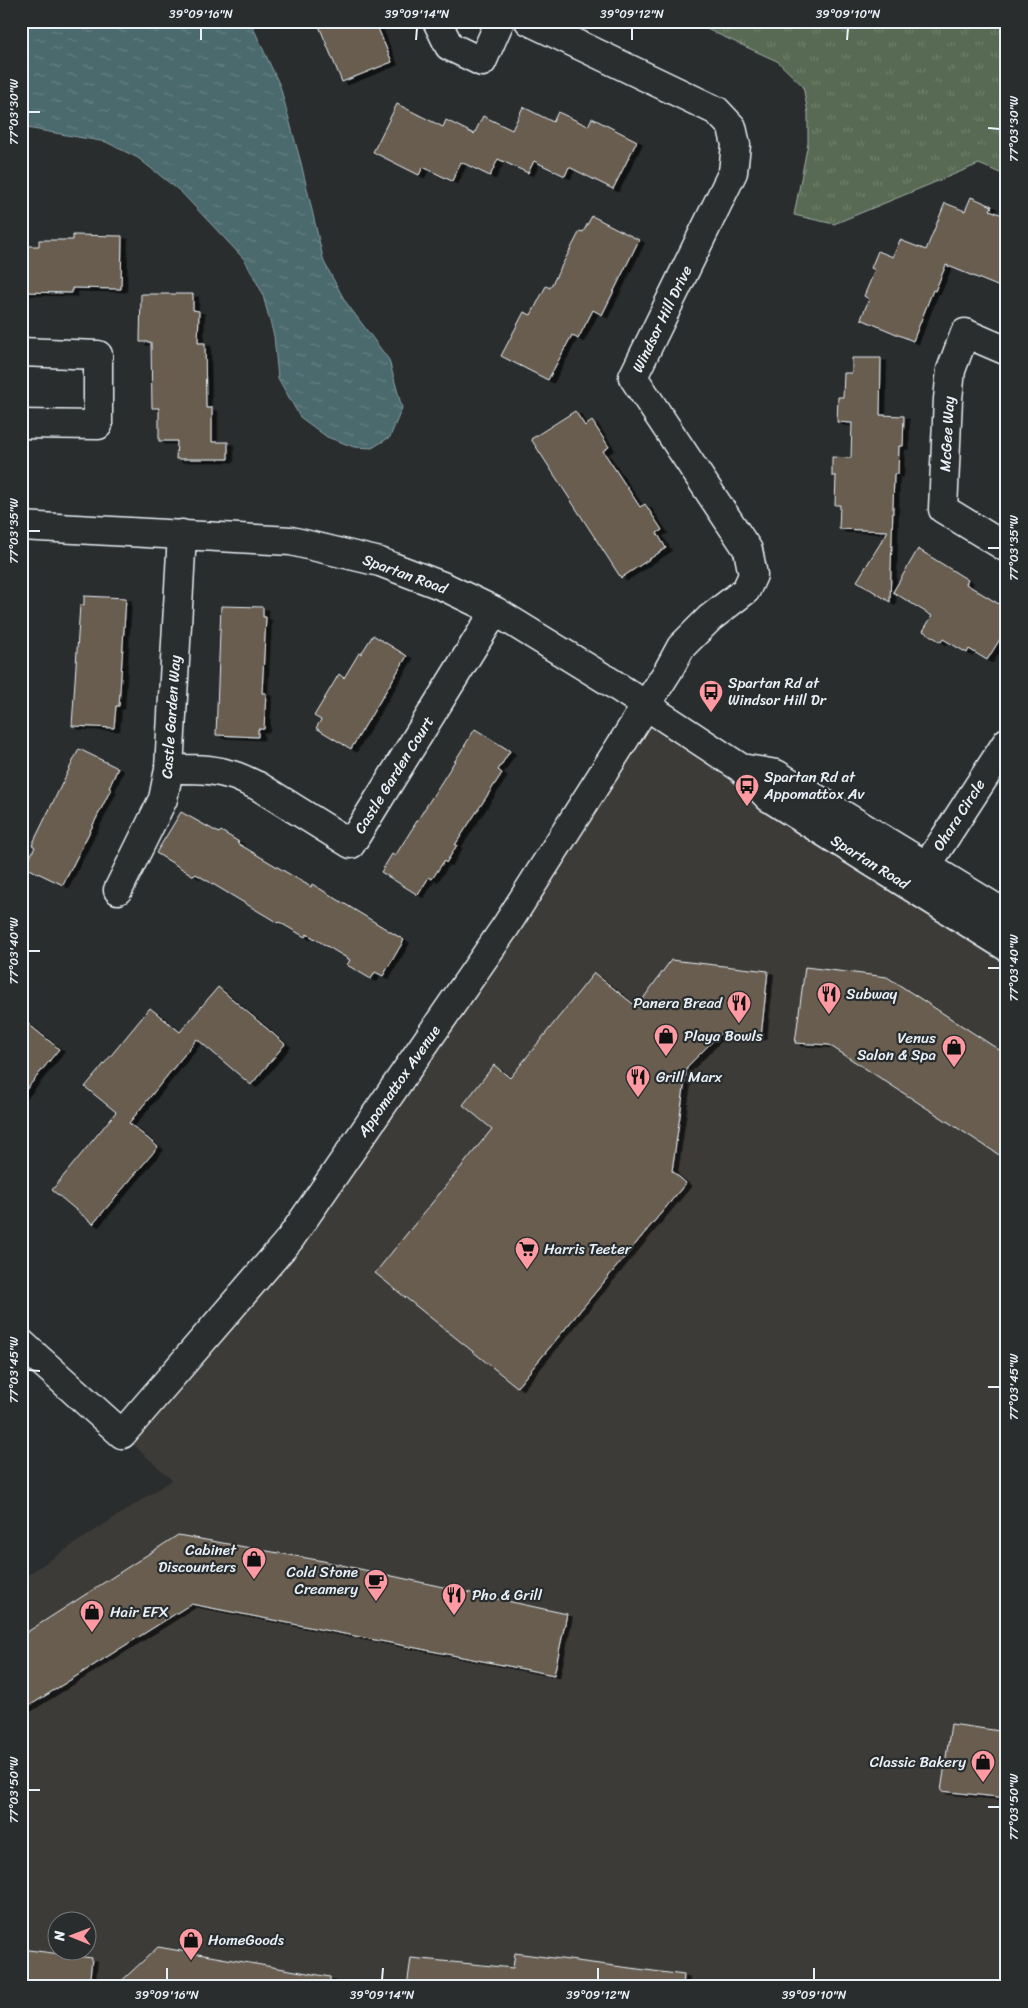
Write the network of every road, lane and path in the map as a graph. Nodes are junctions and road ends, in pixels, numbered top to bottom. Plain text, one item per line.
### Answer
1 (437, 21) edge
2 (500, 21) edge
3 (528, 21) edge
4 (1007, 351) edge
5 (21, 352) edge
6 (21, 424) edge
7 (21, 526) edge
8 (182, 534) junction
9 (1007, 548) edge
10 (495, 611) junction
11 (646, 705) junction
12 (1007, 742) edge
13 (169, 769) junction
14 (919, 878) junction
15 (118, 890) dead end
16 (1007, 914) edge
17 (1007, 947) edge
18 (21, 1343) edge

1 - 2 street
3 - 11 street, Windsor Hill Drive
4 - 9 street, McGee Way
5 - 6 street
7 - 8 street, Spartan Road
8 - 10 street, Spartan Road
8 - 13 street, Castle Garden Way
10 - 11 street, Spartan Road
10 - 13 street, Castle Garden Court
11 - 14 street, Spartan Road
11 - 18 street, Appomattox Avenue
12 - 14 street, Ohara Circle
13 - 15 street, Castle Garden Way
14 - 16 street, Spartan Road
14 - 17 street, Spartan Road

